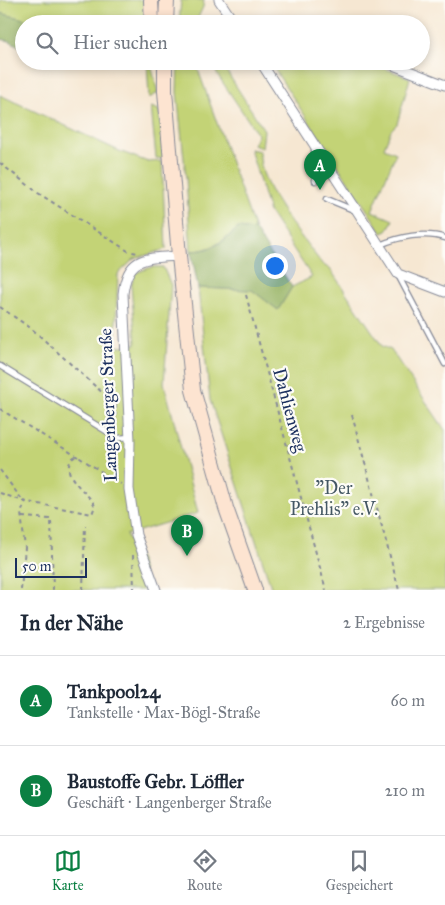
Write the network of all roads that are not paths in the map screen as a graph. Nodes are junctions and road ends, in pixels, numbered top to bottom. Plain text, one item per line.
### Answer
1 (151, 0) edge
2 (167, 0) edge
3 (219, 0) edge
4 (152, 15) edge
5 (166, 15) edge
6 (229, 15) edge
7 (159, 70) edge
8 (165, 70) edge
9 (266, 70) edge
10 (406, 70) edge
11 (445, 85) edge
12 (165, 91) junction
13 (314, 144) junction
14 (315, 181) dead end
15 (327, 199) dead end
16 (356, 211) junction
17 (445, 238) edge
18 (380, 246) junction
19 (179, 256) junction
20 (398, 274) junction
21 (445, 292) edge
22 (445, 364) edge
23 (0, 366) edge
24 (130, 437) junction
25 (156, 590) edge
26 (255, 590) edge

1 - 4 main road
2 - 5 main road
3 - 6 street
7 - 12 main road
8 - 12 main road
9 - 13 street
10 - 11 street
12 - 19 main road
13 - 14 lane
13 - 16 street
15 - 16 lane
16 - 18 street
17 - 18 lane
18 - 20 street
19 - 24 street, Langenberger Straße
19 - 26 main road
20 - 21 street
20 - 22 lane
23 - 24 lane
24 - 25 street, Langenberger Straße

